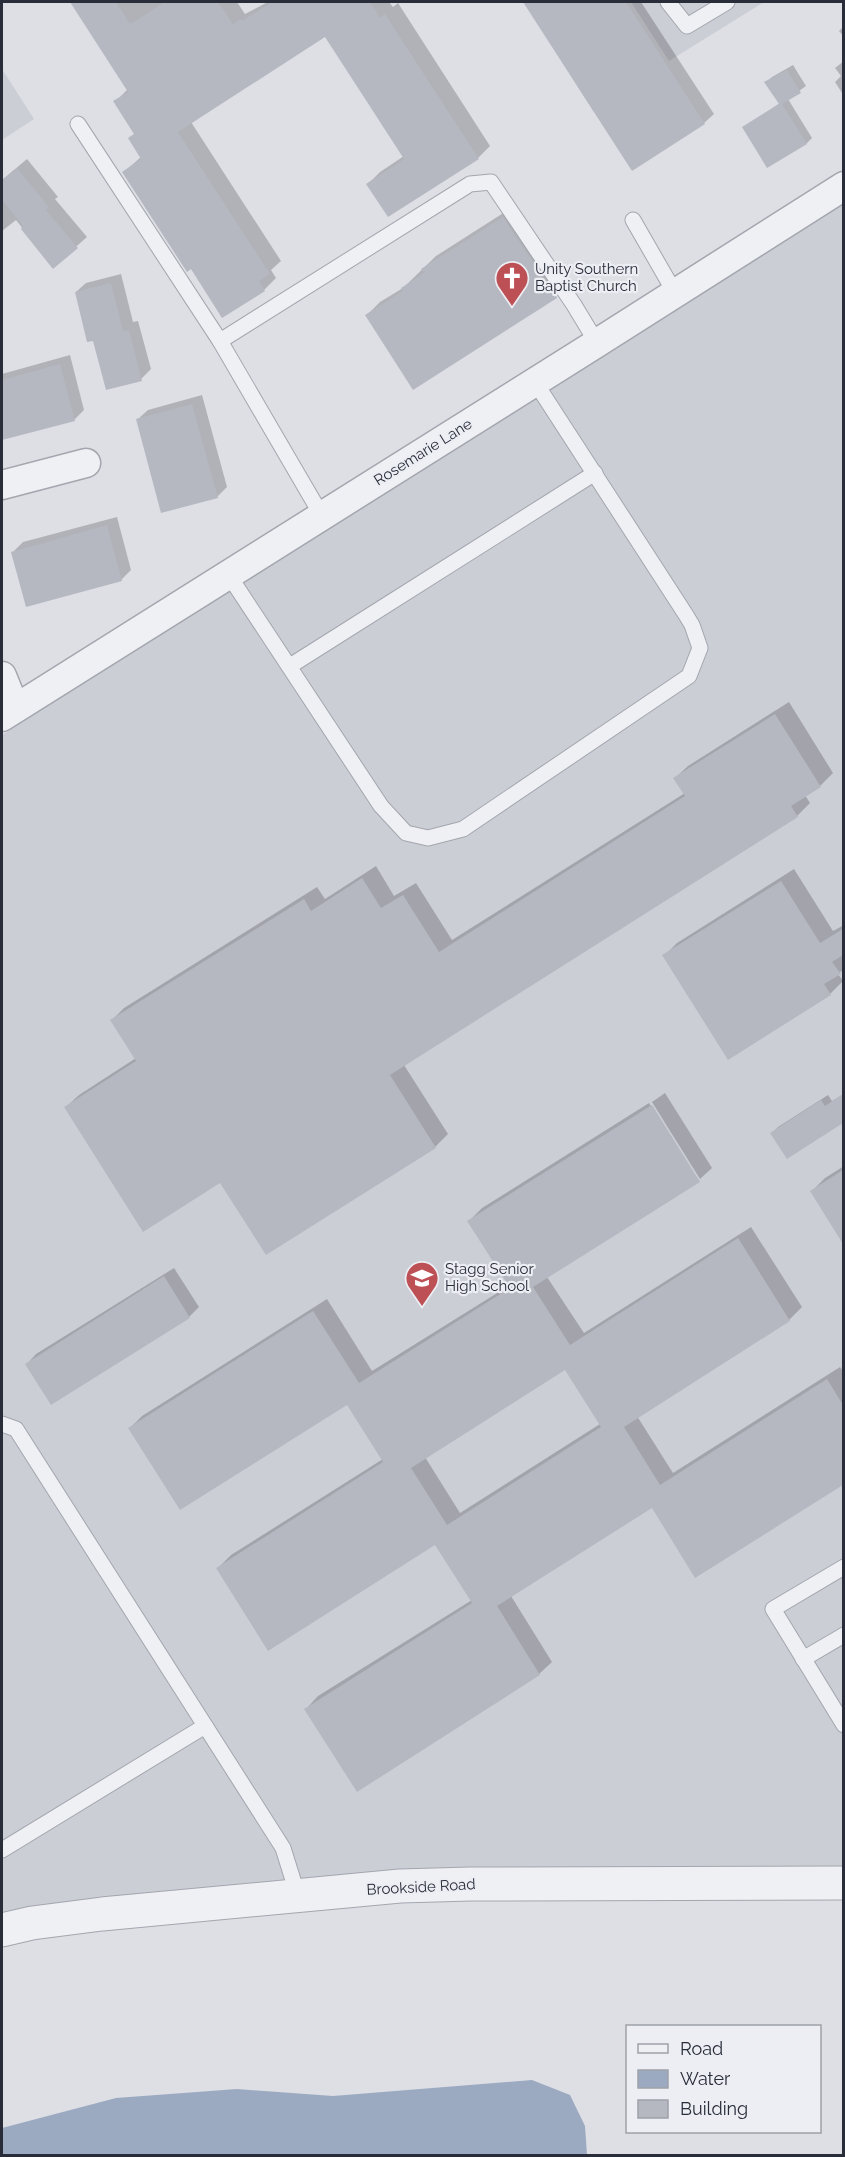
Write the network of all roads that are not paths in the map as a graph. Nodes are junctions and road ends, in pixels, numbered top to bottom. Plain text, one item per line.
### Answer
1 (668, 2) edge
2 (728, 2) edge
3 (78, 124) dead end
4 (843, 186) edge
5 (633, 220) dead end
6 (675, 293) junction
7 (220, 341) junction
8 (597, 343) junction
9 (536, 382) junction
10 (86, 463) dead end
11 (595, 473) junction
12 (2, 485) edge
13 (322, 516) junction
14 (228, 574) junction
15 (290, 666) junction
16 (2, 676) edge
17 (8, 712) edge
18 (2, 1424) edge
19 (843, 1567) edge
20 (843, 1635) edge
21 (803, 1659) junction
22 (839, 1708) edge
23 (843, 1725) edge
24 (205, 1726) junction
25 (2, 1850) edge
26 (843, 1883) edge
27 (298, 1896) junction
28 (2, 1930) edge

1 - 2 lane
3 - 7 lane
4 - 6 street, Rosemarie Lane
5 - 6 lane
6 - 8 street, Rosemarie Lane
7 - 8 lane
7 - 13 lane
8 - 9 street, Rosemarie Lane
9 - 11 lane
9 - 13 street, Rosemarie Lane
10 - 12 street
11 - 15 lane
11 - 15 lane
13 - 14 street, Rosemarie Lane
14 - 15 lane
14 - 17 street, Rosemarie Lane
16 - 17 street
18 - 24 lane
19 - 21 lane
20 - 21 lane
21 - 22 lane
22 - 23 lane
24 - 25 lane
24 - 27 lane
26 - 27 street, Brookside Road
27 - 28 street, Brookside Road

